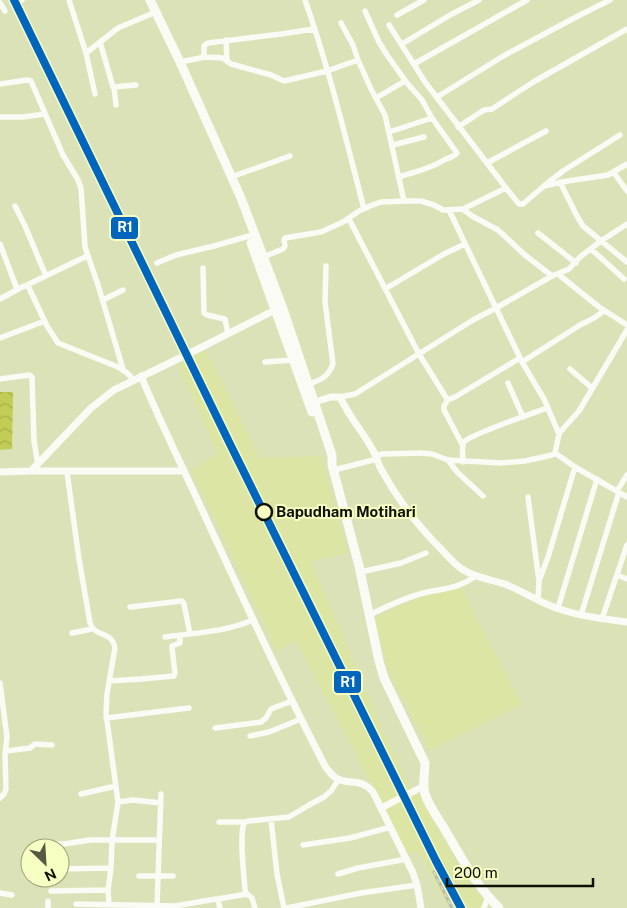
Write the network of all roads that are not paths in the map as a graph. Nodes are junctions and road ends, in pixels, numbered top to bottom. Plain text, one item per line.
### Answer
1 (69, 0) edge
2 (144, 0) edge
3 (150, 0) edge
4 (305, 0) edge
5 (424, 0) edge
6 (479, 0) edge
7 (526, 0) edge
8 (610, 0) edge
9 (0, 3) edge
10 (5, 11) dead end
11 (365, 11) dead end
12 (151, 14) junction
13 (397, 15) dead end
14 (341, 23) dead end
15 (389, 25) dead end
16 (314, 29) junction
17 (627, 29) edge
18 (226, 40) junction
19 (100, 42) junction
20 (402, 44) junction
21 (86, 53) junction
22 (204, 57) junction
23 (358, 60) junction
24 (227, 61) junction
25 (180, 62) junction
26 (414, 64) junction
27 (327, 71) junction
28 (405, 81) junction
29 (0, 84) edge
30 (136, 86) dead end
31 (114, 87) junction
32 (95, 94) dead end
33 (437, 97) junction
34 (376, 98) junction
35 (116, 105) dead end
36 (45, 114) junction
37 (0, 117) edge
38 (432, 118) junction
39 (458, 126) junction
40 (546, 131) dead end
41 (390, 132) junction
42 (620, 136) dead end
43 (424, 137) dead end
44 (393, 146) junction
45 (290, 156) dead end
46 (487, 162) junction
47 (627, 164) edge
48 (614, 173) junction
49 (231, 177) junction
50 (399, 177) junction
51 (560, 182) junction
52 (544, 186) junction
53 (506, 188) junction
54 (627, 191) edge
55 (404, 201) junction
56 (15, 206) dead end
57 (364, 209) junction
58 (463, 209) junction
59 (449, 210) junction
60 (349, 219) junction
61 (627, 224) edge
62 (538, 233) dead end
63 (249, 236) junction
64 (601, 241) junction
65 (0, 244) edge
66 (465, 244) junction
67 (591, 249) junction
68 (87, 256) junction
69 (263, 257) junction
70 (576, 262) junction
71 (627, 262) edge
72 (157, 263) dead end
73 (326, 266) dead end
74 (203, 268) dead end
75 (555, 275) junction
76 (46, 276) junction
77 (624, 279) dead end
78 (27, 285) junction
79 (17, 289) junction
80 (385, 289) junction
81 (123, 290) dead end
82 (0, 299) edge
83 (103, 300) junction
84 (278, 308) junction
85 (496, 308) junction
86 (604, 311) junction
87 (45, 322) junction
88 (627, 325) edge
89 (627, 330) edge
90 (228, 334) junction
91 (0, 338) edge
92 (419, 354) junction
93 (294, 360) junction
94 (521, 360) junction
95 (265, 362) dead end
96 (122, 369) junction
97 (570, 369) dead end
98 (141, 376) junction
99 (0, 379) edge
100 (134, 380) junction
101 (508, 383) dead end
102 (308, 384) junction
103 (592, 388) junction
104 (340, 397) junction
105 (448, 399) junction
106 (315, 402) junction
107 (547, 408) junction
108 (523, 417) junction
109 (559, 434) junction
110 (463, 446) junction
111 (554, 453) junction
112 (376, 458) junction
113 (448, 460) junction
114 (463, 462) junction
115 (38, 465) junction
116 (575, 467) junction
117 (333, 468) junction
118 (31, 471) junction
119 (0, 472) edge
120 (68, 472) junction
121 (184, 472) junction
122 (627, 475) edge
123 (597, 480) junction
124 (618, 491) junction
125 (483, 496) dead end
126 (528, 497) dead end
127 (627, 497) edge
128 (627, 545) edge
129 (426, 553) dead end
130 (360, 572) junction
131 (617, 575) junction
132 (476, 576) junction
133 (627, 578) edge
134 (539, 581) junction
135 (538, 600) junction
136 (130, 607) dead end
137 (558, 608) junction
138 (581, 614) junction
139 (369, 615) junction
140 (602, 619) junction
141 (252, 620) junction
142 (627, 622) edge
143 (92, 629) junction
144 (72, 633) dead end
145 (190, 634) junction
146 (180, 635) junction
147 (165, 637) dead end
148 (110, 681) junction
149 (0, 683) edge
150 (292, 701) junction
151 (189, 708) dead end
152 (2, 709) edge
153 (106, 718) junction
154 (301, 719) junction
155 (215, 728) dead end
156 (3, 736) edge
157 (250, 736) dead end
158 (52, 745) dead end
159 (6, 751) junction
160 (339, 779) junction
161 (116, 786) junction
162 (424, 786) junction
163 (81, 794) dead end
164 (161, 794) dead end
165 (0, 798) edge
166 (118, 802) junction
167 (161, 803) junction
168 (381, 808) junction
169 (271, 819) junction
170 (219, 822) dead end
171 (246, 822) junction
172 (390, 827) junction
173 (159, 840) junction
174 (112, 841) junction
175 (70, 843) edge
176 (303, 845) dead end
177 (407, 859) junction
178 (111, 868) junction
179 (70, 869) edge
180 (338, 874) dead end
181 (139, 876) dead end
182 (173, 876) dead end
183 (158, 877) junction
184 (417, 885) junction
185 (108, 890) junction
186 (51, 891) dead end
187 (0, 893) edge
188 (247, 894) junction
189 (12, 895) dead end
190 (488, 897) junction
191 (218, 900) junction
192 (76, 904) dead end
193 (109, 904) junction
194 (127, 906) edge
195 (157, 906) junction
196 (166, 907) edge
197 (220, 908) edge
198 (255, 908) edge
199 (286, 908) edge
200 (421, 908) edge
201 (484, 908) edge
202 (499, 908) edge

1 - 21 street
2 - 12 main road
3 - 25 main road
4 - 16 street
5 - 13 street
6 - 20 street
7 - 26 street
8 - 33 street
9 - 10 street
11 - 28 street
12 - 19 street
12 - 63 main road
14 - 23 street
15 - 20 street
16 - 18 street
16 - 27 street
17 - 39 street
18 - 22 street
18 - 24 street
19 - 21 street
19 - 31 street
20 - 26 street
21 - 32 street
22 - 24 street
22 - 25 street
23 - 27 street
23 - 34 street
24 - 27 street
25 - 49 main road
26 - 33 street
27 - 57 street
28 - 34 street
28 - 38 street
29 - 36 street
30 - 31 street
31 - 35 street
33 - 39 street
34 - 41 street
36 - 37 street
36 - 68 street
38 - 41 street
38 - 50 street
39 - 46 street
40 - 46 street
41 - 44 street
42 - 52 street
43 - 44 street
44 - 50 street
45 - 49 street
46 - 53 street
47 - 48 street
48 - 51 street
48 - 54 street
49 - 69 main road
50 - 55 street
51 - 52 street
51 - 64 street
52 - 53 street
53 - 58 street
55 - 57 street
55 - 59 street
56 - 76 street
57 - 60 street
58 - 59 street
58 - 75 street
59 - 66 street
60 - 69 street
60 - 80 street
61 - 64 street
62 - 70 street
63 - 72 street
63 - 84 main road
64 - 67 street
64 - 71 street
65 - 79 street
66 - 80 street
66 - 85 street
67 - 70 street
67 - 77 street
68 - 76 street
68 - 83 street
69 - 84 main road
70 - 75 street
73 - 102 street
74 - 90 street
75 - 85 street
75 - 86 street
76 - 78 street
78 - 79 street
78 - 87 street
79 - 82 street
80 - 92 street
81 - 83 street
83 - 96 street
84 - 90 street
84 - 93 main road
84 - 102 main road
85 - 92 street
85 - 94 street
86 - 88 street
86 - 94 street
87 - 91 street
87 - 96 street
89 - 103 street
90 - 98 street
92 - 104 street
92 - 105 street
93 - 95 street
93 - 117 main road
94 - 105 street
94 - 107 street
96 - 100 street
97 - 103 street
98 - 100 street
98 - 121 street
99 - 115 street
100 - 115 street
101 - 108 street
102 - 106 main road
103 - 109 street
104 - 106 street
104 - 112 street
105 - 110 street
106 - 117 main road
107 - 108 street
107 - 109 street
108 - 110 street
109 - 111 street
110 - 114 street
111 - 114 street
111 - 116 street
112 - 113 street
112 - 117 street
112 - 132 street
113 - 114 street
113 - 125 street
115 - 118 street
116 - 123 street
116 - 134 street
117 - 130 main road
118 - 119 street
118 - 120 street
120 - 121 street
120 - 143 street
121 - 141 street
122 - 124 street
123 - 124 street
123 - 137 street
124 - 127 street
124 - 138 street
126 - 134 street
128 - 131 street
129 - 130 street
130 - 139 main road
131 - 133 street
131 - 140 street
132 - 135 street
132 - 139 street
134 - 135 street
135 - 137 street
136 - 145 street
137 - 138 street
138 - 140 street
139 - 162 main road
140 - 142 street
141 - 145 street
141 - 150 street
143 - 144 street
143 - 148 street
145 - 146 street
146 - 147 street
146 - 148 street
148 - 153 street
149 - 152 street
150 - 154 street
150 - 155 street
151 - 153 street
152 - 156 street
153 - 161 street
154 - 157 street
154 - 160 street
156 - 159 street
158 - 159 street
159 - 165 street
160 - 168 street
160 - 169 street
161 - 163 street
161 - 166 street
162 - 168 street
162 - 190 main road
164 - 167 street
166 - 167 street
166 - 174 street
167 - 173 street
168 - 172 street
169 - 171 street
169 - 199 street
170 - 171 street
171 - 188 street
172 - 176 street
172 - 177 street
173 - 174 street
173 - 183 street
174 - 175 street
174 - 178 street
177 - 180 street
177 - 184 street
178 - 179 street
178 - 185 street
181 - 183 street
182 - 183 street
183 - 195 street
184 - 199 street
184 - 200 street
185 - 186 street
185 - 193 street
187 - 189 street
188 - 191 street
188 - 198 street
190 - 201 street
190 - 202 main road
191 - 196 street
191 - 197 street
192 - 193 street
193 - 194 street
194 - 195 street
195 - 196 street

